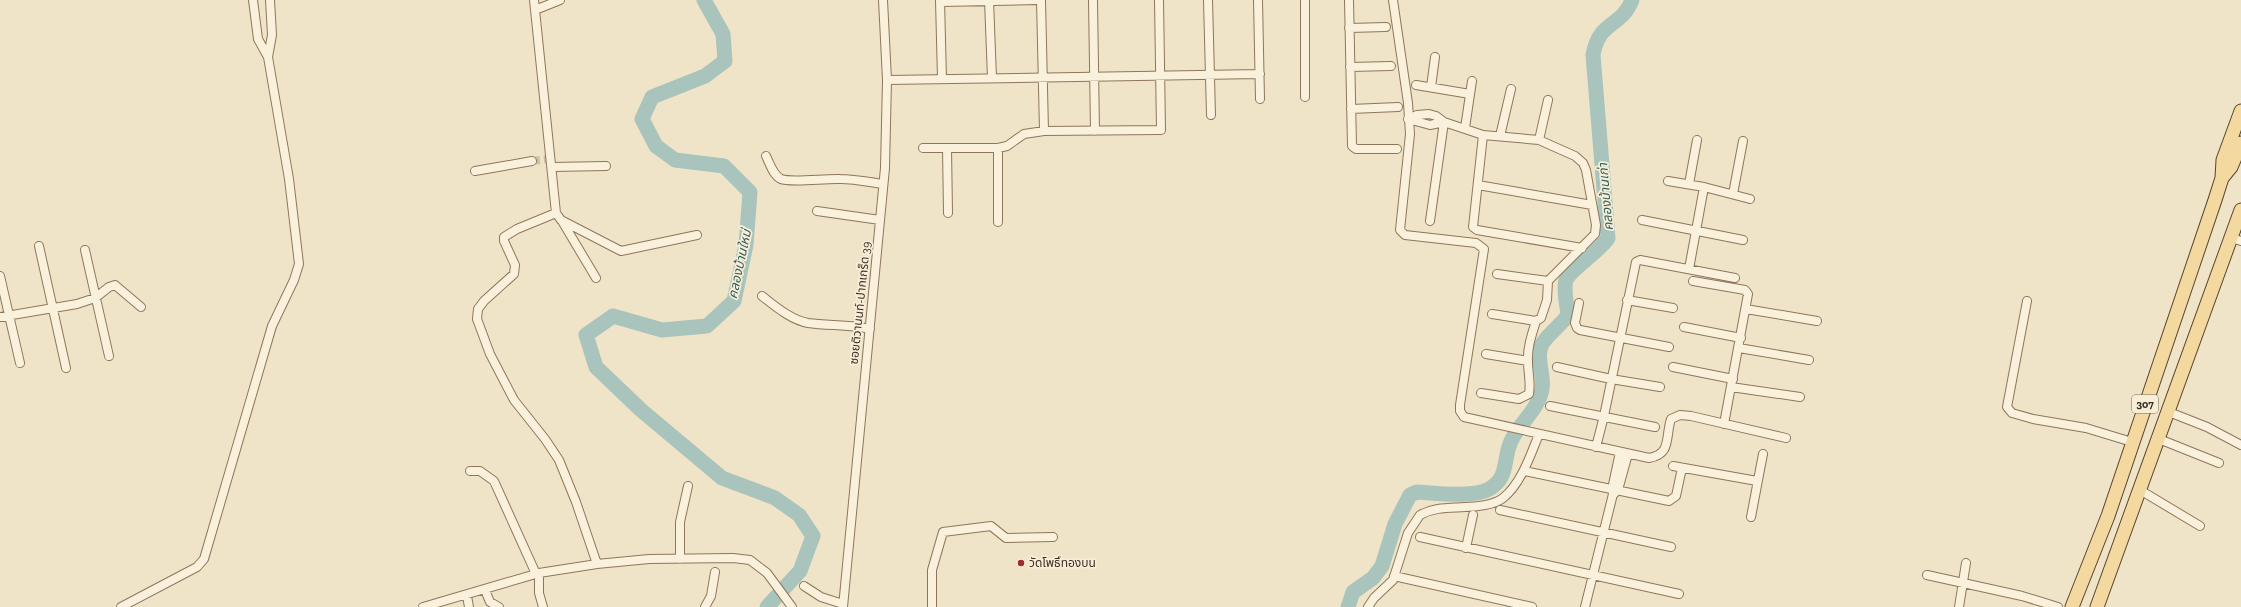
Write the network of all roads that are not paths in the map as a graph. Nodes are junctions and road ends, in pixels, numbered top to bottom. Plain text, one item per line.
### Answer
1 (253, 0) edge
2 (270, 0) edge
3 (534, 0) edge
4 (560, 0) edge
5 (883, 0) edge
6 (989, 0) edge
7 (1037, 0) edge
8 (1041, 0) edge
9 (1093, 0) edge
10 (1159, 0) edge
11 (1208, 0) edge
12 (1258, 0) edge
13 (1305, 0) edge
14 (1349, 0) edge
15 (1393, 0) edge
16 (940, 1) edge
17 (535, 10) junction
18 (1386, 27) dead end
19 (1349, 28) junction
20 (268, 57) junction
21 (1435, 57) dead end
22 (1391, 66) dead end
23 (1350, 67) junction
24 (1260, 74) junction
25 (1210, 76) junction
26 (1043, 77) junction
27 (992, 78) junction
28 (1095, 78) junction
29 (1161, 78) junction
30 (942, 79) junction
31 (887, 80) junction
32 (1472, 81) dead end
33 (1416, 85) dead end
34 (1431, 87) junction
35 (1511, 89) dead end
36 (1470, 94) junction
37 (1305, 97) dead end
38 (1260, 99) dead end
39 (1548, 100) dead end
40 (1398, 107) dead end
41 (1351, 109) junction
42 (2241, 111) edge
43 (1211, 115) dead end
44 (1408, 119) junction
45 (1444, 122) junction
46 (1465, 128) junction
47 (1095, 130) junction
48 (1044, 131) junction
49 (1483, 135) junction
50 (1500, 136) junction
51 (1539, 140) junction
52 (1697, 140) dead end
53 (1743, 141) dead end
54 (2241, 143) edge
55 (923, 148) dead end
56 (947, 148) junction
57 (998, 148) junction
58 (1398, 149) dead end
59 (766, 156) dead end
60 (532, 160) tunnel mouth
61 (550, 162) junction
62 (606, 166) dead end
63 (475, 171) dead end
64 (2222, 178) junction
65 (1668, 180) dead end
66 (883, 184) junction
67 (1689, 184) junction
68 (1478, 185) junction
69 (1704, 187) junction
70 (1733, 194) junction
71 (1750, 198) dead end
72 (1592, 205) junction
73 (2241, 210) edge
74 (817, 211) dead end
75 (556, 213) junction
76 (948, 213) dead end
77 (561, 220) junction
78 (880, 220) junction
79 (1642, 220) dead end
80 (1430, 221) dead end
81 (998, 222) dead end
82 (1696, 230) junction
83 (697, 235) dead end
84 (2236, 239) edge
85 (1743, 240) dead end
86 (39, 246) dead end
87 (1582, 248) junction
88 (85, 250) dead end
89 (1689, 269) junction
90 (1497, 274) dead end
91 (0, 276) edge
92 (596, 278) dead end
93 (1735, 278) dead end
94 (1548, 281) junction
95 (1694, 281) dead end
96 (762, 296) dead end
97 (95, 298) junction
98 (1627, 300) junction
99 (2028, 301) dead end
100 (1579, 303) dead end
101 (52, 308) junction
102 (141, 308) dead end
103 (1673, 308) dead end
104 (1746, 309) junction
105 (1492, 314) dead end
106 (0, 316) edge
107 (9, 316) junction
108 (1536, 321) junction
109 (1817, 321) dead end
110 (1684, 327) dead end
111 (870, 329) junction
112 (1619, 338) junction
113 (1741, 338) junction
114 (1669, 347) dead end
115 (1739, 348) junction
116 (1486, 354) dead end
117 (109, 356) dead end
118 (1809, 360) dead end
119 (1528, 361) junction
120 (20, 363) dead end
121 (1557, 367) dead end
122 (66, 368) dead end
123 (1673, 368) dead end
124 (1611, 379) junction
125 (1732, 383) junction
126 (1660, 387) dead end
127 (1481, 393) dead end
128 (1800, 397) dead end
129 (1550, 406) dead end
130 (2168, 412) junction
131 (1604, 416) junction
132 (1724, 424) junction
133 (1655, 427) dead end
134 (1537, 434) junction
135 (1786, 438) dead end
136 (2159, 439) junction
137 (2132, 442) junction
138 (2241, 445) edge
139 (1596, 447) junction
140 (1624, 453) junction
141 (1763, 454) dead end
142 (2219, 463) dead end
143 (1673, 466) dead end
144 (1682, 468) junction
145 (470, 471) dead end
146 (1524, 471) junction
147 (1757, 481) junction
148 (688, 486) dead end
149 (2140, 490) junction
150 (1614, 491) junction
151 (1500, 510) dead end
152 (1473, 515) dead end
153 (1751, 517) dead end
154 (2200, 526) dead end
155 (1603, 532) junction
156 (1054, 537) dead end
157 (1420, 537) dead end
158 (1671, 547) dead end
159 (1466, 548) junction
160 (680, 559) junction
161 (1966, 563) dead end
162 (597, 564) junction
163 (714, 566) junction
164 (538, 574) junction
165 (1927, 575) dead end
166 (1394, 576) junction
167 (1593, 576) junction
168 (1962, 583) junction
169 (804, 586) dead end
170 (485, 590) junction
171 (1679, 594) dead end
172 (467, 596) junction
173 (843, 606) edge
174 (121, 607) edge
175 (423, 607) edge
176 (469, 607) edge
177 (499, 607) edge
178 (543, 607) edge
179 (705, 607) edge
180 (792, 607) edge
181 (932, 607) edge
182 (1368, 607) edge
183 (1532, 607) edge
184 (1585, 607) edge
185 (1959, 607) edge
186 (2058, 607) edge
187 (2072, 607) edge
188 (2097, 607) edge

1 - 20 street
2 - 20 street
3 - 17 street
4 - 17 street
5 - 31 street, ซอยติวานนท์-ปากเกร็ด 39
6 - 7 street
6 - 16 street
6 - 27 street
8 - 26 street
9 - 28 street
10 - 29 street
11 - 25 street
12 - 24 street
13 - 37 street
14 - 19 street
15 - 44 street
16 - 30 street
17 - 61 street
18 - 19 street
19 - 23 street
20 - 174 street
21 - 34 street
22 - 23 street
23 - 41 street
24 - 25 street
24 - 38 street
25 - 29 street
25 - 43 street
26 - 27 street
26 - 28 street
26 - 48 street
27 - 30 street
28 - 29 street
28 - 47 street
29 - 47 street
30 - 31 street
31 - 66 street, ซอยติวานนท์-ปากเกร็ด 39
32 - 36 street
33 - 34 street
34 - 36 street
35 - 50 street
36 - 46 street
39 - 51 street
40 - 41 street
41 - 58 street
42 - 64 main road, 307
44 - 45 street
44 - 134 street
45 - 46 street
45 - 80 street
46 - 49 street
47 - 48 street
48 - 57 street
49 - 50 street
49 - 68 street
50 - 51 street
51 - 72 street
52 - 67 street
53 - 70 street
54 - 64 main road
55 - 56 street
56 - 57 street
56 - 76 street
57 - 81 street
59 - 66 street
60 - 63 street
61 - 62 street
61 - 75 street
64 - 137 main road, 307
65 - 67 street
66 - 78 street, ซอยติวานนท์-ปากเกร็ด 39
67 - 69 street
68 - 72 street
68 - 87 street
69 - 70 street
69 - 82 street
70 - 71 street
72 - 87 street
73 - 84 main road, 307
74 - 78 street
75 - 77 street
75 - 162 street
77 - 83 street
77 - 92 street
78 - 111 street, ซอยติวานนท์-ปากเกร็ด 39
79 - 82 street
82 - 85 street
82 - 89 street
84 - 130 main road, 307
86 - 101 street
87 - 94 street
88 - 97 street
89 - 93 street
89 - 98 street
90 - 94 street
91 - 107 street
94 - 108 street
95 - 104 street
96 - 111 street
97 - 101 street
97 - 102 street
97 - 117 street
98 - 103 street
98 - 112 street
99 - 137 street
100 - 112 street
101 - 107 street
101 - 122 street
104 - 109 street
104 - 113 street
105 - 108 street
106 - 107 street
107 - 120 street
108 - 119 street
110 - 113 street
111 - 173 street, ซอยติวานนท์-ปากเกร็ด 39
112 - 114 street
112 - 124 street
113 - 115 street
115 - 118 street
115 - 125 street
116 - 119 street
119 - 127 street
121 - 124 street
123 - 125 street
124 - 126 street
124 - 131 street
125 - 128 street
125 - 132 street
129 - 131 street
130 - 136 main road, 307
130 - 138 street
131 - 133 street
131 - 139 street
132 - 135 street
132 - 140 street
134 - 139 street
134 - 146 street
136 - 142 street
136 - 149 main road, 307
137 - 187 main road, 307
139 - 140 street
140 - 150 street
141 - 147 street
143 - 144 street
144 - 147 street
144 - 150 street
145 - 164 street
146 - 150 street
146 - 166 street
147 - 153 street
148 - 160 street
149 - 154 street
149 - 188 main road, 307
150 - 155 street
151 - 155 street
152 - 159 street
155 - 158 street
155 - 167 street
156 - 181 street
157 - 159 street
159 - 167 street
160 - 162 street
160 - 163 street
161 - 168 street
162 - 164 street
163 - 179 street
163 - 180 street
164 - 170 street
164 - 178 street
165 - 168 street
166 - 182 street
166 - 183 street
167 - 171 street
167 - 184 street
168 - 185 street
168 - 186 street
169 - 173 street
170 - 172 street
170 - 177 street
172 - 175 street
172 - 176 street

